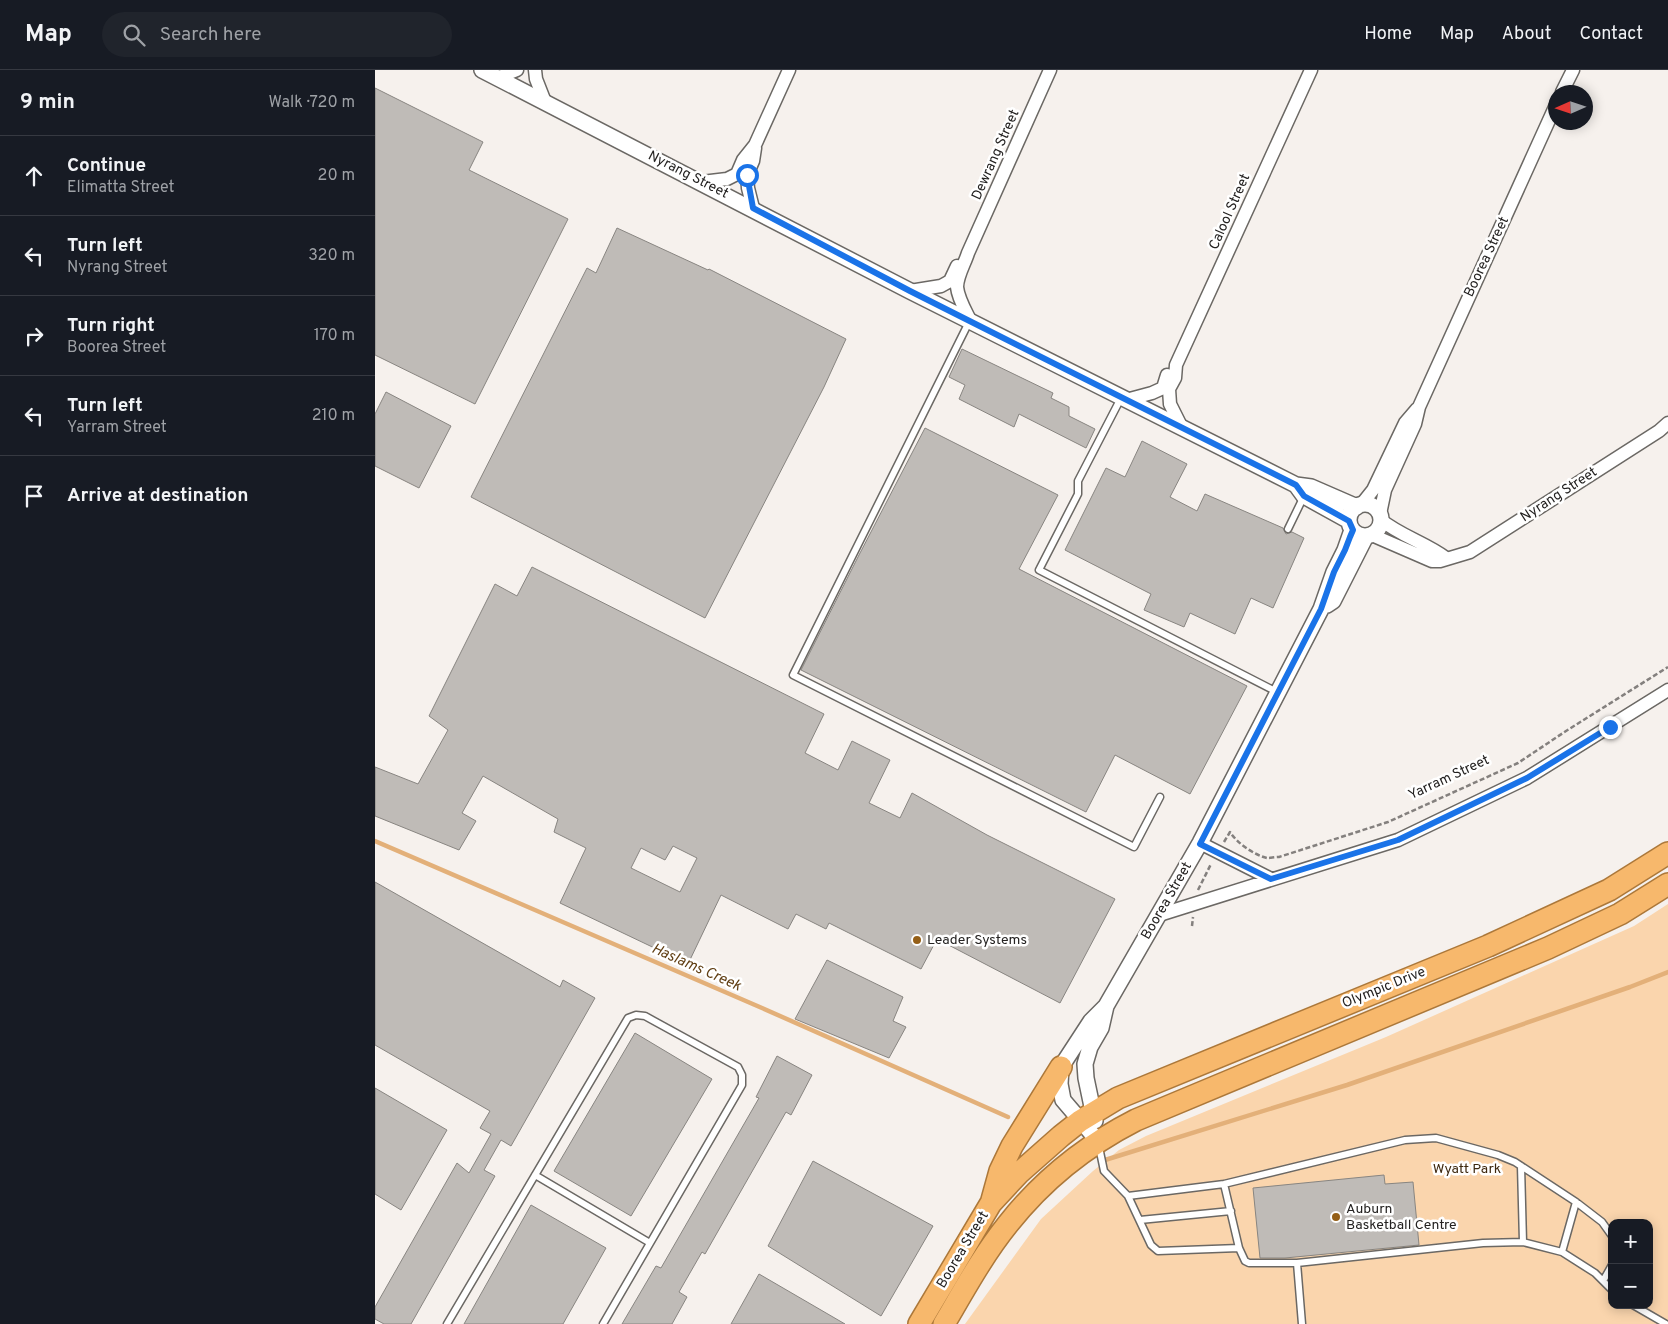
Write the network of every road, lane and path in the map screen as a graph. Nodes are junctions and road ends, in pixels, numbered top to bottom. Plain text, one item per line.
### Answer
1 (482, 70) edge
2 (517, 70) edge
3 (535, 70) edge
4 (789, 70) edge
5 (1051, 70) edge
6 (1311, 70) edge
7 (1573, 70) edge
8 (497, 78) junction
9 (1566, 85) edge
10 (545, 102) junction
11 (1548, 122) edge
12 (755, 145) junction
13 (702, 182) junction
14 (753, 208) junction
15 (968, 253) junction
16 (910, 291) junction
17 (969, 320) junction
18 (1177, 366) junction
19 (1123, 399) junction
20 (1419, 407) junction
21 (1668, 423) edge
22 (1182, 428) junction
23 (1300, 491) junction
24 (1359, 506) junction
25 (1380, 517) junction
26 (1288, 529) dead end
27 (1360, 530) junction
28 (1446, 558) junction
29 (1668, 667) edge
30 (1668, 690) edge
31 (1279, 692) junction
32 (1160, 797) dead end
33 (1200, 844) junction
34 (1217, 852) junction
35 (1668, 853) edge
36 (1271, 879) junction
37 (1668, 884) edge
38 (1193, 904) junction
39 (1159, 915) junction
40 (1192, 926) dead end
41 (1106, 1006) junction
42 (1061, 1067) junction
43 (1087, 1116) junction
44 (1131, 1122) joint
45 (1098, 1141) junction
46 (1521, 1166) junction
47 (535, 1175) junction
48 (1224, 1184) junction
49 (1128, 1196) junction
50 (1576, 1202) junction
51 (991, 1203) junction
52 (1231, 1211) junction
53 (1140, 1220) junction
54 (1608, 1230) edge
55 (1523, 1242) junction
56 (650, 1243) junction
57 (1239, 1248) junction
58 (1562, 1252) junction
59 (1297, 1263) junction
60 (1608, 1272) edge
61 (1603, 1281) junction
62 (1608, 1286) edge
63 (1640, 1309) edge
64 (447, 1324) edge
65 (603, 1324) edge
66 (919, 1324) edge
67 (944, 1324) edge
68 (1302, 1324) edge
69 (1666, 1324) edge

1 - 8 street, Nyrang Street
2 - 8 street
3 - 10 street
4 - 12 street
5 - 15 street, Dewrang Street
6 - 18 street, Calool Street
7 - 9 street
8 - 10 street, Nyrang Street
10 - 13 street, Nyrang Street
11 - 20 street, Boorea Street
12 - 13 street
12 - 14 street
13 - 14 street, Nyrang Street
14 - 16 street, Nyrang Street
15 - 16 street, Dewrang Street
15 - 17 street, Dewrang Street
16 - 17 street, Nyrang Street
17 - 19 street, Nyrang Street
17 - 32 lane
18 - 19 street, Calool Street
18 - 22 street, Calool Street
19 - 22 street, Nyrang Street
19 - 31 lane
20 - 24 street, Boorea Street
20 - 25 street, Boorea Street
21 - 28 street, Nyrang Street
22 - 23 street, Nyrang Street
23 - 24 street, Nyrang Street
23 - 26 lane
23 - 27 street, Nyrang Street
24 - 25 street, Nyrang Street
24 - 27 street
25 - 27 street
25 - 28 street
27 - 28 street, Nyrang Street
27 - 31 street, Boorea Street
29 - 34 path, Yarram Street
30 - 36 street
31 - 33 street, Boorea Street
33 - 34 street
33 - 39 street, Boorea Street
34 - 36 street
34 - 38 path
35 - 43 highway, Olympic Drive
36 - 38 street
37 - 44 highway, Olympic Drive
38 - 39 street
38 - 40 path
39 - 41 street, Boorea Street
41 - 42 street, Boorea Street
41 - 43 street, Boorea Street
42 - 43 street
42 - 51 highway
43 - 45 street, Boorea Street
43 - 51 highway, Boorea Street
44 - 45 highway, Boorea Street
45 - 49 lane
45 - 67 highway, Boorea Street
46 - 48 lane
46 - 50 lane
46 - 55 lane
47 - 56 lane
47 - 56 lane
47 - 64 lane
48 - 49 lane
48 - 52 lane
49 - 53 lane
50 - 54 lane
50 - 58 lane
51 - 66 highway, Boorea Street
52 - 53 lane
52 - 57 lane
53 - 57 lane
55 - 58 lane
55 - 59 lane
56 - 65 lane
57 - 59 lane
58 - 61 lane
59 - 68 lane
60 - 61 lane
61 - 62 lane
63 - 69 lane

